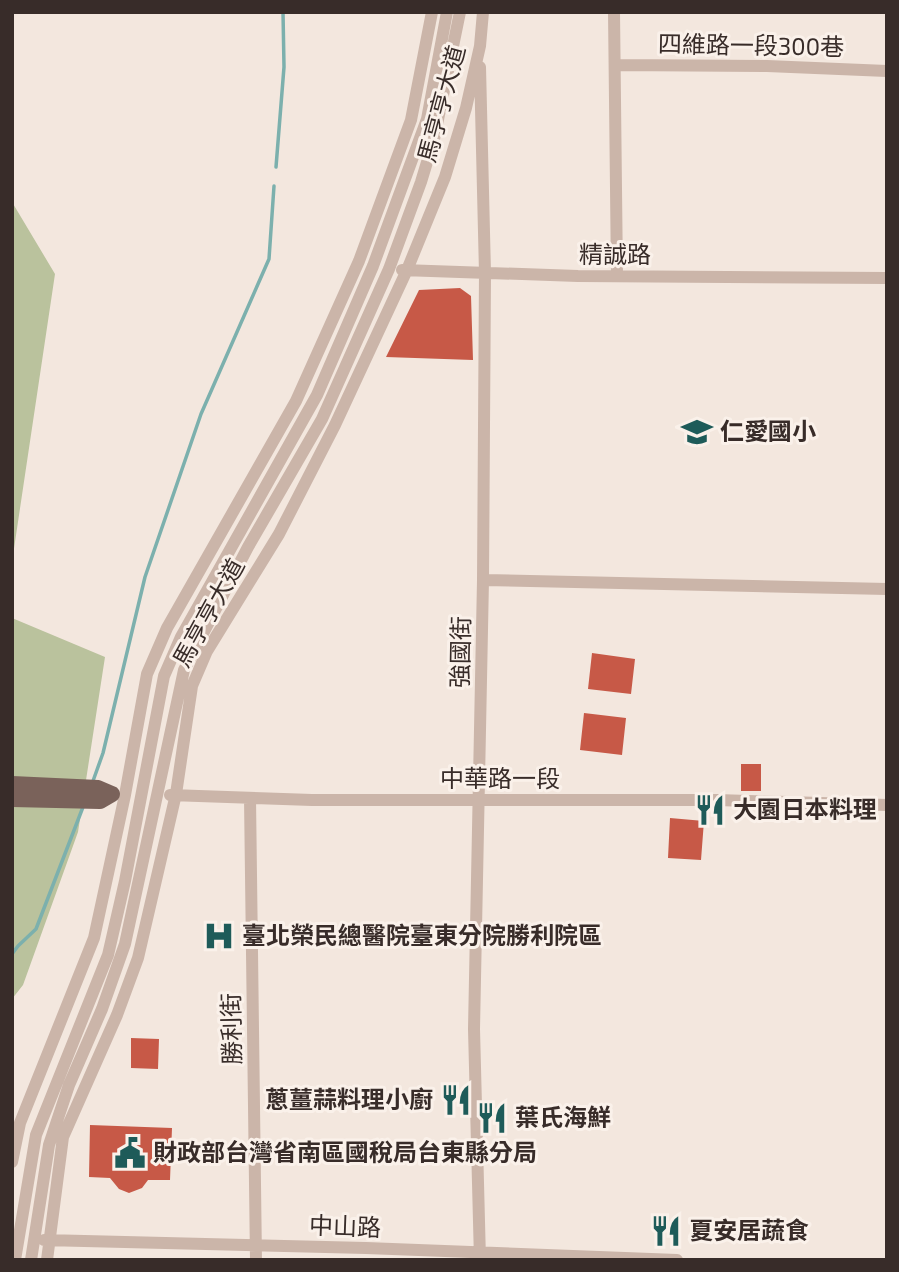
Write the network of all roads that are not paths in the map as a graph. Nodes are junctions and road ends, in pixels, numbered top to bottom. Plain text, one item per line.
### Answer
1 (432, 12) edge
2 (447, 12) edge
3 (460, 12) edge
4 (483, 12) edge
5 (614, 12) edge
6 (480, 46) junction
7 (615, 65) junction
8 (887, 71) edge
9 (429, 157) junction
10 (449, 162) junction
11 (345, 254) dead end
12 (359, 261) junction
13 (373, 266) junction
14 (389, 269) junction
15 (407, 270) junction
16 (485, 273) junction
17 (617, 276) junction
18 (887, 278) edge
19 (296, 401) junction
20 (310, 407) junction
21 (322, 419) junction
22 (335, 425) junction
23 (483, 580) junction
24 (887, 589) edge
25 (167, 628) junction
26 (181, 637) junction
27 (202, 649) junction
28 (12, 784) edge
29 (176, 794) junction
30 (119, 795) junction
31 (140, 795) junction
32 (158, 795) junction
33 (250, 797) junction
34 (12, 799) edge
35 (478, 800) junction
36 (887, 805) edge
37 (12, 1162) edge
38 (15, 1239) edge
39 (34, 1240) junction
40 (50, 1241) junction
41 (257, 1245) junction
42 (480, 1256) edge
43 (15, 1260) edge
44 (31, 1260) edge
45 (47, 1260) edge
46 (257, 1260) edge
47 (677, 1260) edge

1 - 12 street, 馬亨亨大道
2 - 13 street, 馬亨亨大道
3 - 9 street, 馬亨亨大道
4 - 6 street, 馬亨亨大道
5 - 7 street
6 - 10 street, 馬亨亨大道
6 - 16 street, 強國街
7 - 8 street, 四維路一段300巷
7 - 17 street
9 - 10 street
9 - 14 street, 馬亨亨大道
10 - 15 street, 馬亨亨大道
11 - 12 street, 精誠路
12 - 13 street, 精誠路
12 - 19 street, 馬亨亨大道
13 - 14 street, 精誠路
13 - 20 street, 馬亨亨大道
14 - 15 street, 精誠路
14 - 21 street, 馬亨亨大道
15 - 16 street, 精誠路
15 - 22 street, 馬亨亨大道
16 - 17 street, 精誠路
16 - 23 street, 強國街
17 - 18 street, 精誠路
19 - 20 street
19 - 25 street, 馬亨亨大道
20 - 26 street, 馬亨亨大道
21 - 22 street
21 - 27 street, 馬亨亨大道
22 - 27 street, 馬亨亨大道
23 - 24 street
23 - 35 street, 強國街
25 - 26 street
25 - 30 street, 馬亨亨大道
26 - 31 street, 馬亨亨大道
27 - 29 street, 馬亨亨大道
27 - 32 street, 馬亨亨大道
28 - 30 main road
29 - 32 street, 中華路一段
29 - 33 street, 中華路一段
29 - 40 street, 馬亨亨大道
30 - 31 street, 中華路一段
30 - 34 main road
30 - 37 street, 馬亨亨大道
31 - 32 street, 中華路一段
31 - 38 street, 馬亨亨大道
32 - 39 street, 馬亨亨大道
33 - 35 street, 中華路一段
33 - 41 street, 勝利街
35 - 36 street, 中華路一段
35 - 42 street, 強國街
38 - 39 street, 中山路
38 - 43 street, 馬亨亨大道
39 - 40 street, 中山路
39 - 44 street, 馬亨亨大道
40 - 41 street, 中山路
40 - 45 street, 馬亨亨大道
41 - 42 street, 中山路
41 - 46 street, 勝利街
42 - 47 street, 中山路

